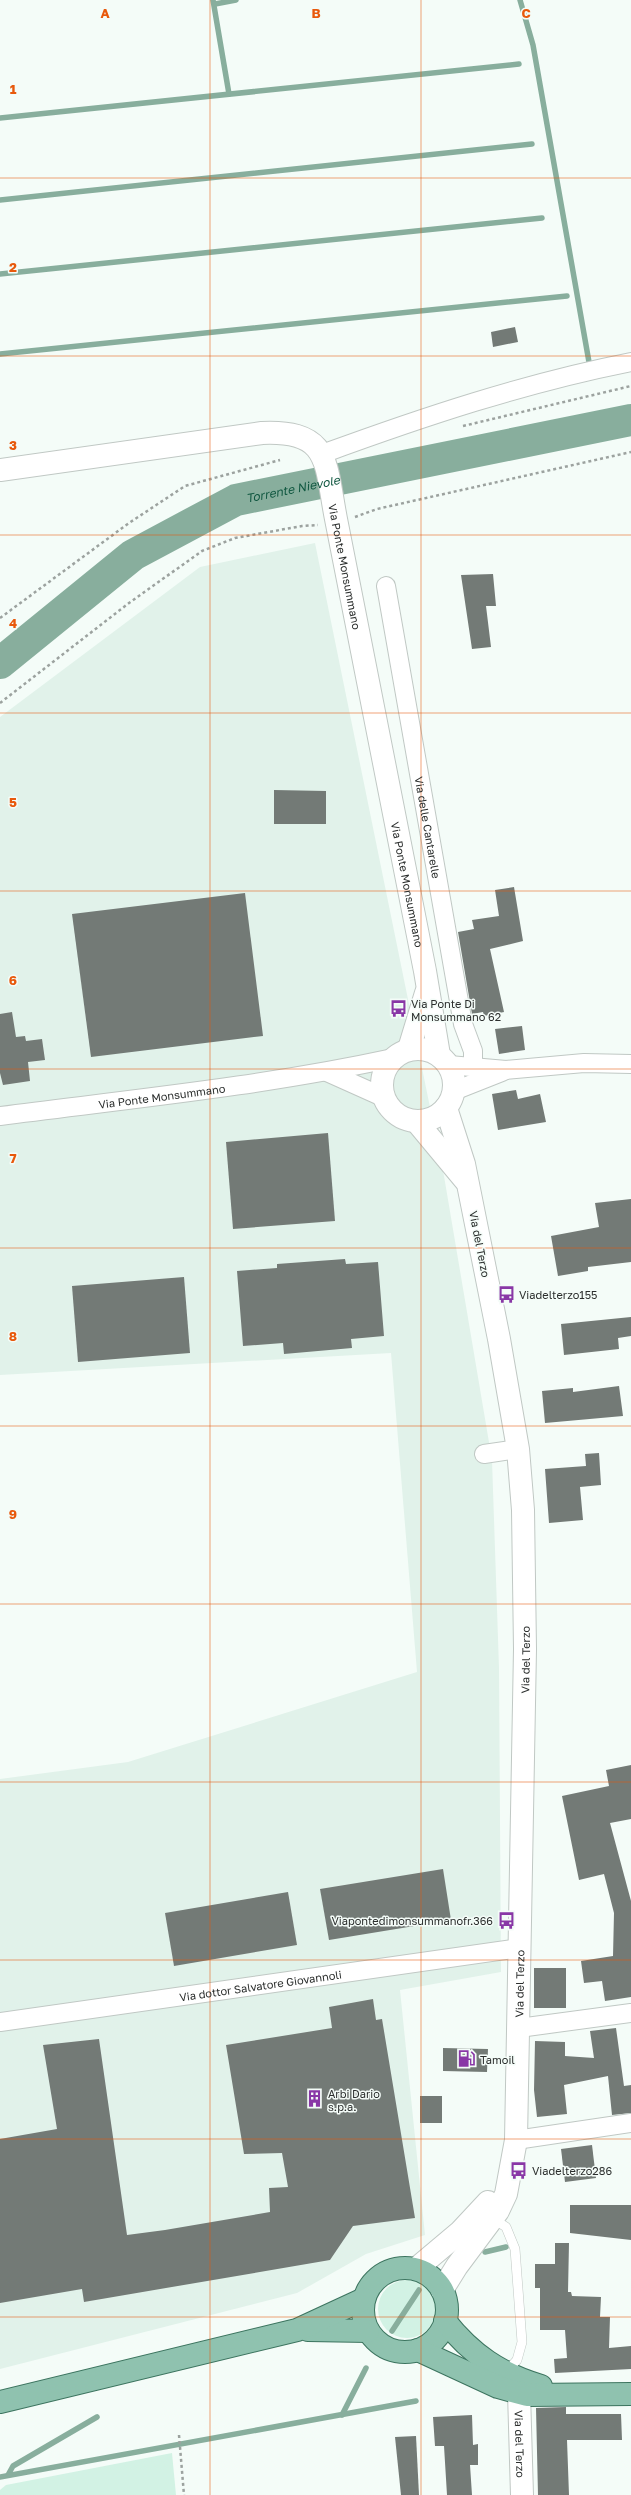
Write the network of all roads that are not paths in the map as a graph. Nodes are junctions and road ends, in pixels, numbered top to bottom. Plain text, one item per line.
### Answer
1 (631, 362) edge
2 (324, 461) junction
3 (1, 469) edge
4 (386, 586) dead end
5 (452, 965) junction
6 (426, 976) junction
7 (401, 1054) junction
8 (444, 1060) junction
9 (631, 1064) edge
10 (473, 1067) junction
11 (506, 1070) junction
12 (327, 1072) junction
13 (385, 1098) junction
14 (450, 1099) junction
15 (0, 1116) edge
16 (416, 1121) junction
17 (468, 1184) junction
18 (518, 1449) junction
19 (484, 1454) dead end
20 (520, 1948) junction
21 (631, 2013) edge
22 (0, 2022) edge
23 (519, 2028) junction
24 (631, 2123) edge
25 (516, 2140) junction
26 (511, 2168) junction
27 (492, 2218) junction
28 (416, 2269) junction
29 (442, 2290) junction
30 (364, 2299) junction
31 (445, 2321) junction
32 (297, 2330) junction
33 (368, 2331) junction
34 (418, 2350) junction
35 (506, 2372) junction
36 (519, 2393) junction
37 (631, 2394) edge
38 (577, 2395) junction
39 (0, 2402) edge
40 (522, 2495) edge

1 - 2 street
2 - 3 street
2 - 6 street, Via Ponte Monsummano
4 - 5 street, Via delle Cantarelle
5 - 6 street
5 - 10 street, Via delle Cantarelle
6 - 7 street
6 - 8 street, Via Ponte Monsummano
7 - 8 street
7 - 12 street, Via Ponte Monsummano
7 - 13 street
8 - 10 street
8 - 14 street
9 - 11 street
10 - 11 street
11 - 14 street
12 - 13 street
12 - 15 street, Via Ponte Monsummano
13 - 16 street
14 - 16 street
14 - 17 street, Via del Terzo
16 - 17 street
17 - 18 street, Via del Terzo
18 - 19 street
18 - 20 street, Via del Terzo
20 - 22 street, Via dottor Salvatore Giovannoli
20 - 23 street, Via del Terzo
21 - 23 street
23 - 25 street, Via del Terzo
24 - 25 street
25 - 26 street, Via del Terzo
26 - 27 street, Via del Terzo
26 - 28 street
27 - 29 street, Via del Terzo
27 - 35 lane
28 - 29 main road
28 - 30 main road
29 - 31 main road
30 - 32 main road
30 - 33 main road
31 - 34 main road
31 - 35 main road
32 - 33 main road
32 - 39 main road
33 - 34 main road
34 - 36 main road
35 - 38 main road
36 - 38 main road
36 - 40 street, Via del Terzo
37 - 38 main road

